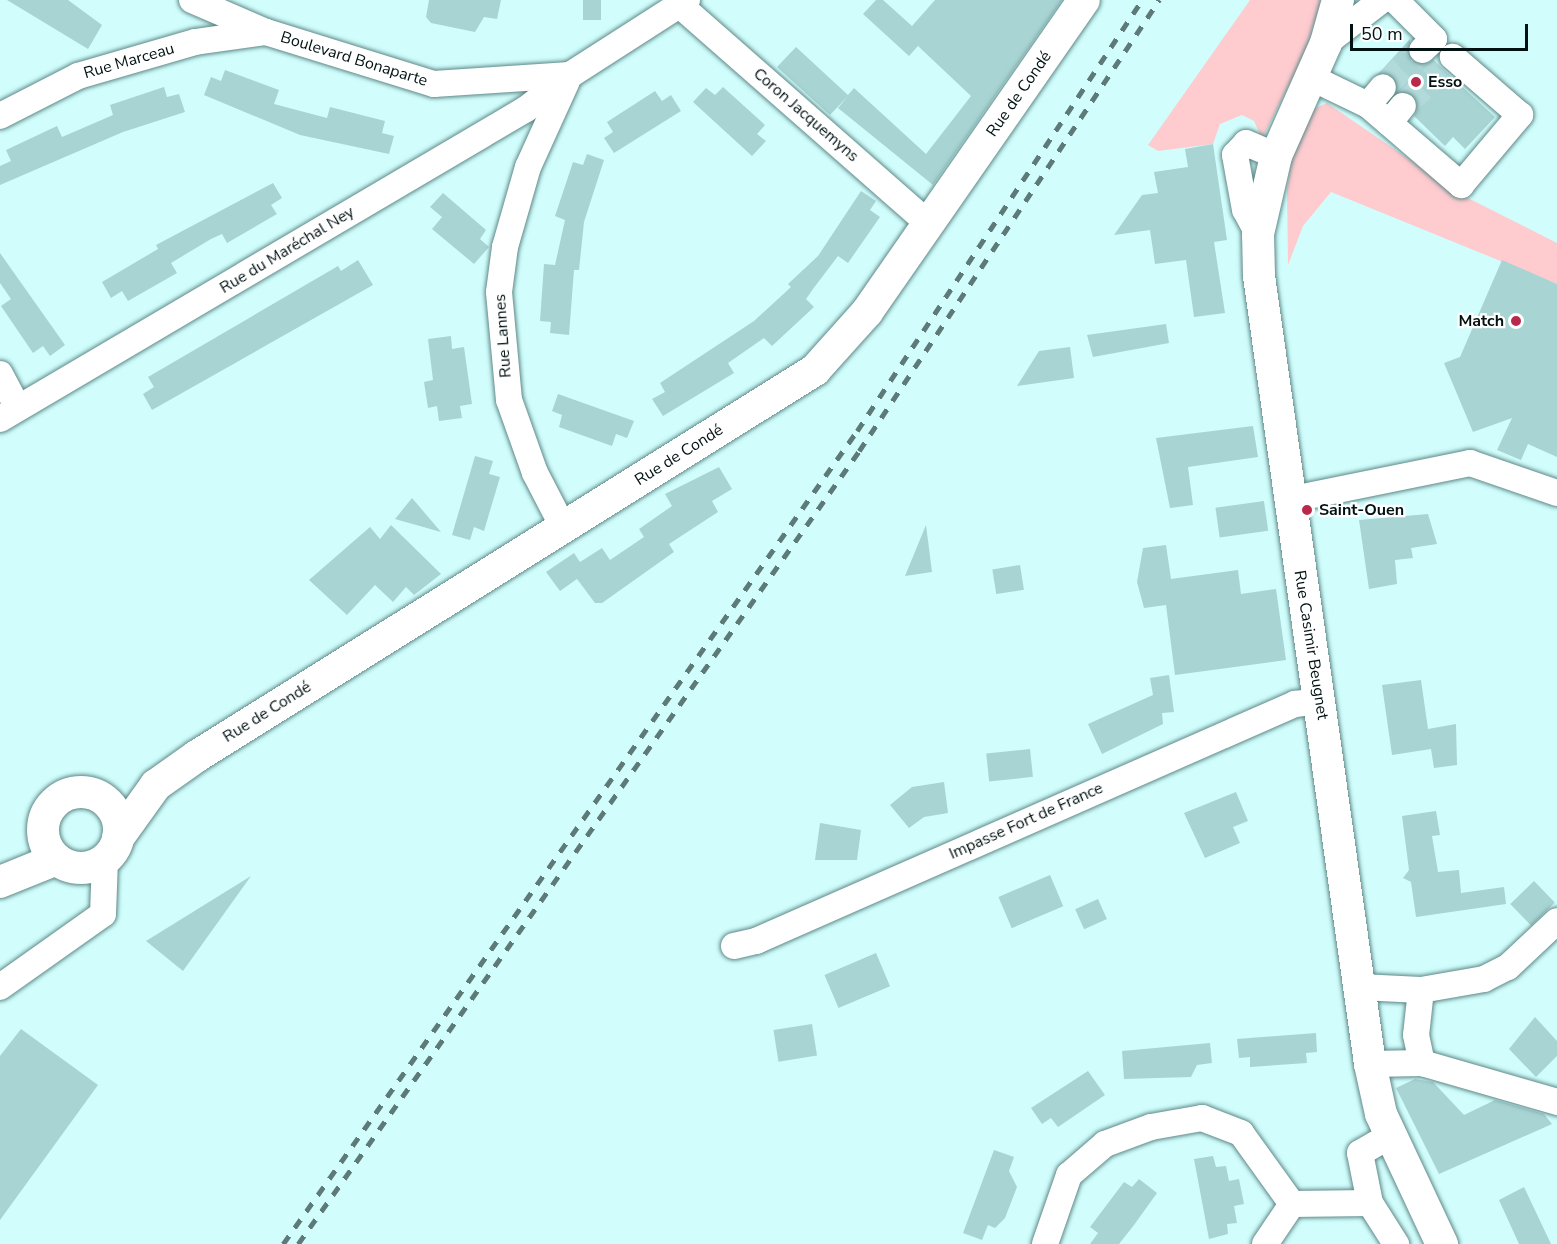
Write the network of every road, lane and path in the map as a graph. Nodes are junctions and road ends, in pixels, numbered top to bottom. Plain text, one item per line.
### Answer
1 (192, 0) edge
2 (1084, 0) edge
3 (1338, 0) edge
4 (1382, 0) edge
5 (1395, 0) edge
6 (685, 3) edge
7 (266, 32) junction
8 (1326, 44) junction
9 (570, 75) junction
10 (1310, 76) junction
11 (0, 116) edge
12 (929, 224) junction
13 (0, 374) edge
14 (9, 413) edge
15 (1557, 493) edge
16 (1288, 500) junction
17 (563, 527) junction
18 (1319, 700) junction
19 (156, 785) junction
20 (99, 796) junction
21 (50, 848) junction
22 (112, 848) junction
23 (0, 880) edge
24 (1557, 921) edge
25 (734, 946) dead end
26 (0, 987) edge
27 (1360, 987) junction
28 (1421, 990) junction
29 (1422, 1063) junction
30 (1370, 1064) junction
31 (1557, 1102) edge
32 (1390, 1135) junction
33 (1370, 1203) junction
34 (1292, 1204) junction
35 (1045, 1244) edge
36 (1265, 1244) edge
37 (1396, 1244) edge
38 (1442, 1244) edge

1 - 7 street, Boulevard Bonaparte
2 - 12 main road, Rue de Condé
3 - 8 main road, Rue Casimir Beugnet
4 - 8 street
5 - 10 street
6 - 9 street, Boulevard Bonaparte
6 - 12 street, Coron Jacquemyns
7 - 9 street, Boulevard Bonaparte
7 - 11 street, Rue Marceau
8 - 10 main road, Rue Casimir Beugnet
9 - 14 street, Rue du Maréchal Ney
9 - 17 street, Rue Lannes
10 - 16 main road, Rue Casimir Beugnet
12 - 17 main road, Rue de Condé
13 - 14 street
15 - 16 street
16 - 18 main road, Rue Casimir Beugnet
17 - 19 main road, Rue de Condé
18 - 25 street, Impasse Fort de France
18 - 27 main road, Rue Casimir Beugnet
19 - 20 main road, Rue de Condé
19 - 22 main road, Rue de Condé
20 - 21 main road
20 - 22 main road
21 - 22 main road
21 - 23 main road
22 - 26 street
24 - 28 street
27 - 28 street
27 - 30 main road, Rue Casimir Beugnet
28 - 29 street
29 - 30 street
29 - 31 street
30 - 32 main road, Rue Casimir Beugnet
32 - 33 street
32 - 38 main road, Rue Casimir Beugnet
33 - 34 street
33 - 37 street
34 - 35 street
34 - 36 street

